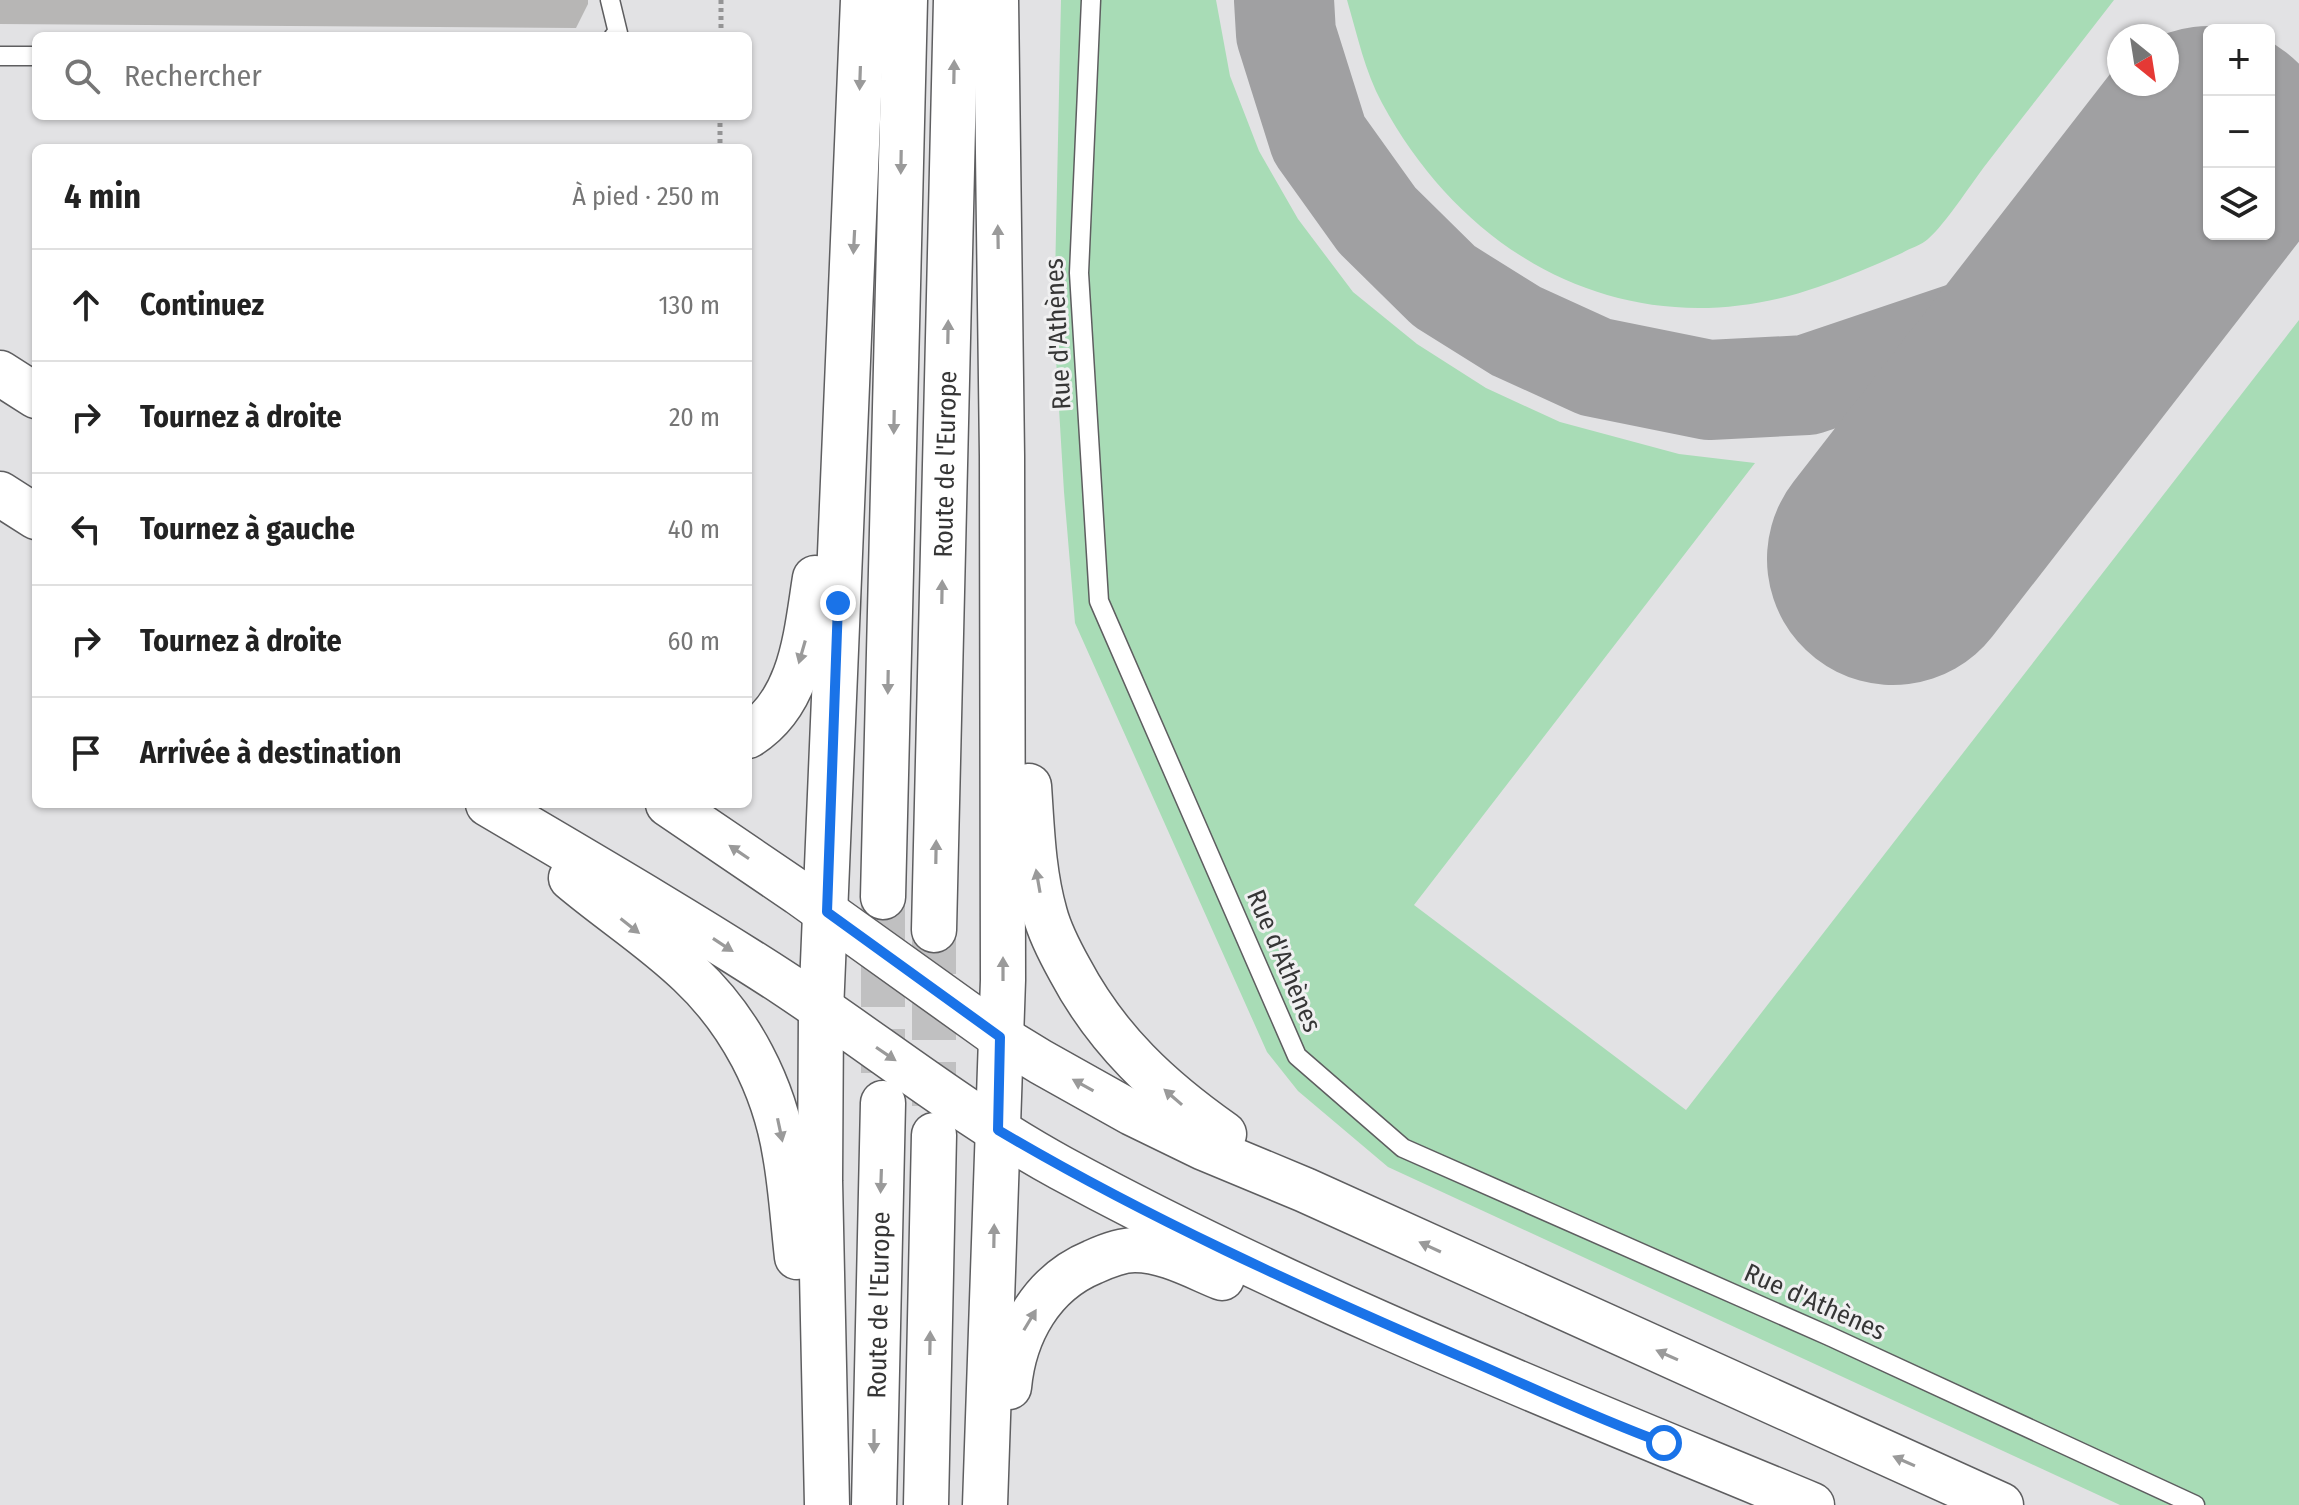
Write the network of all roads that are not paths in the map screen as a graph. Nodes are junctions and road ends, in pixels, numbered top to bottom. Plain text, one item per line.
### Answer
1 (610, 0) edge
2 (863, 0) edge
3 (905, 0) edge
4 (956, 0) edge
5 (996, 0) edge
6 (1091, 0) edge
7 (618, 32) edge
8 (0, 56) edge
9 (32, 56) edge
10 (848, 354) junction
11 (0, 373) edge
12 (32, 393) edge
13 (1002, 456) junction
14 (0, 494) edge
15 (32, 514) edge
16 (752, 733) edge
17 (491, 808) edge
18 (493, 808) edge
19 (674, 808) edge
20 (883, 897) tunnel mouth
21 (827, 912) junction
22 (934, 930) tunnel mouth
23 (821, 1011) junction
24 (1000, 1037) junction
25 (883, 1103) tunnel mouth
26 (998, 1130) junction
27 (934, 1135) tunnel mouth
28 (1305, 1190) junction
29 (1658, 1441) junction
30 (825, 1505) edge
31 (874, 1505) edge
32 (926, 1505) edge
33 (985, 1505) edge
34 (996, 1505) edge
35 (1780, 1505) edge
36 (1812, 1505) edge
37 (2001, 1505) edge
38 (2195, 1505) edge

1 - 7 lane
2 -> 10 main road
3 -> 20 main road, Route de l'Europe
22 -> 4 main road, Route de l'Europe
13 -> 5 main road
6 - 38 lane, Rue d'Athènes
8 - 9 lane
10 -> 16 main road
10 - 21 main road
11 - 12 main road
24 -> 13 main road
28 -> 13 main road
14 - 15 main road
17 -> 30 main road
18 -> 23 main road
21 -> 19 main road
21 - 23 main road
21 - 24 main road
23 -> 26 main road
23 - 30 main road
24 - 26 main road
28 -> 24 main road
25 -> 31 main road, Route de l'Europe
26 - 29 main road
33 -> 26 main road
32 -> 27 main road, Route de l'Europe
37 -> 28 main road
34 -> 29 main road
29 - 35 lane
29 - 36 main road

